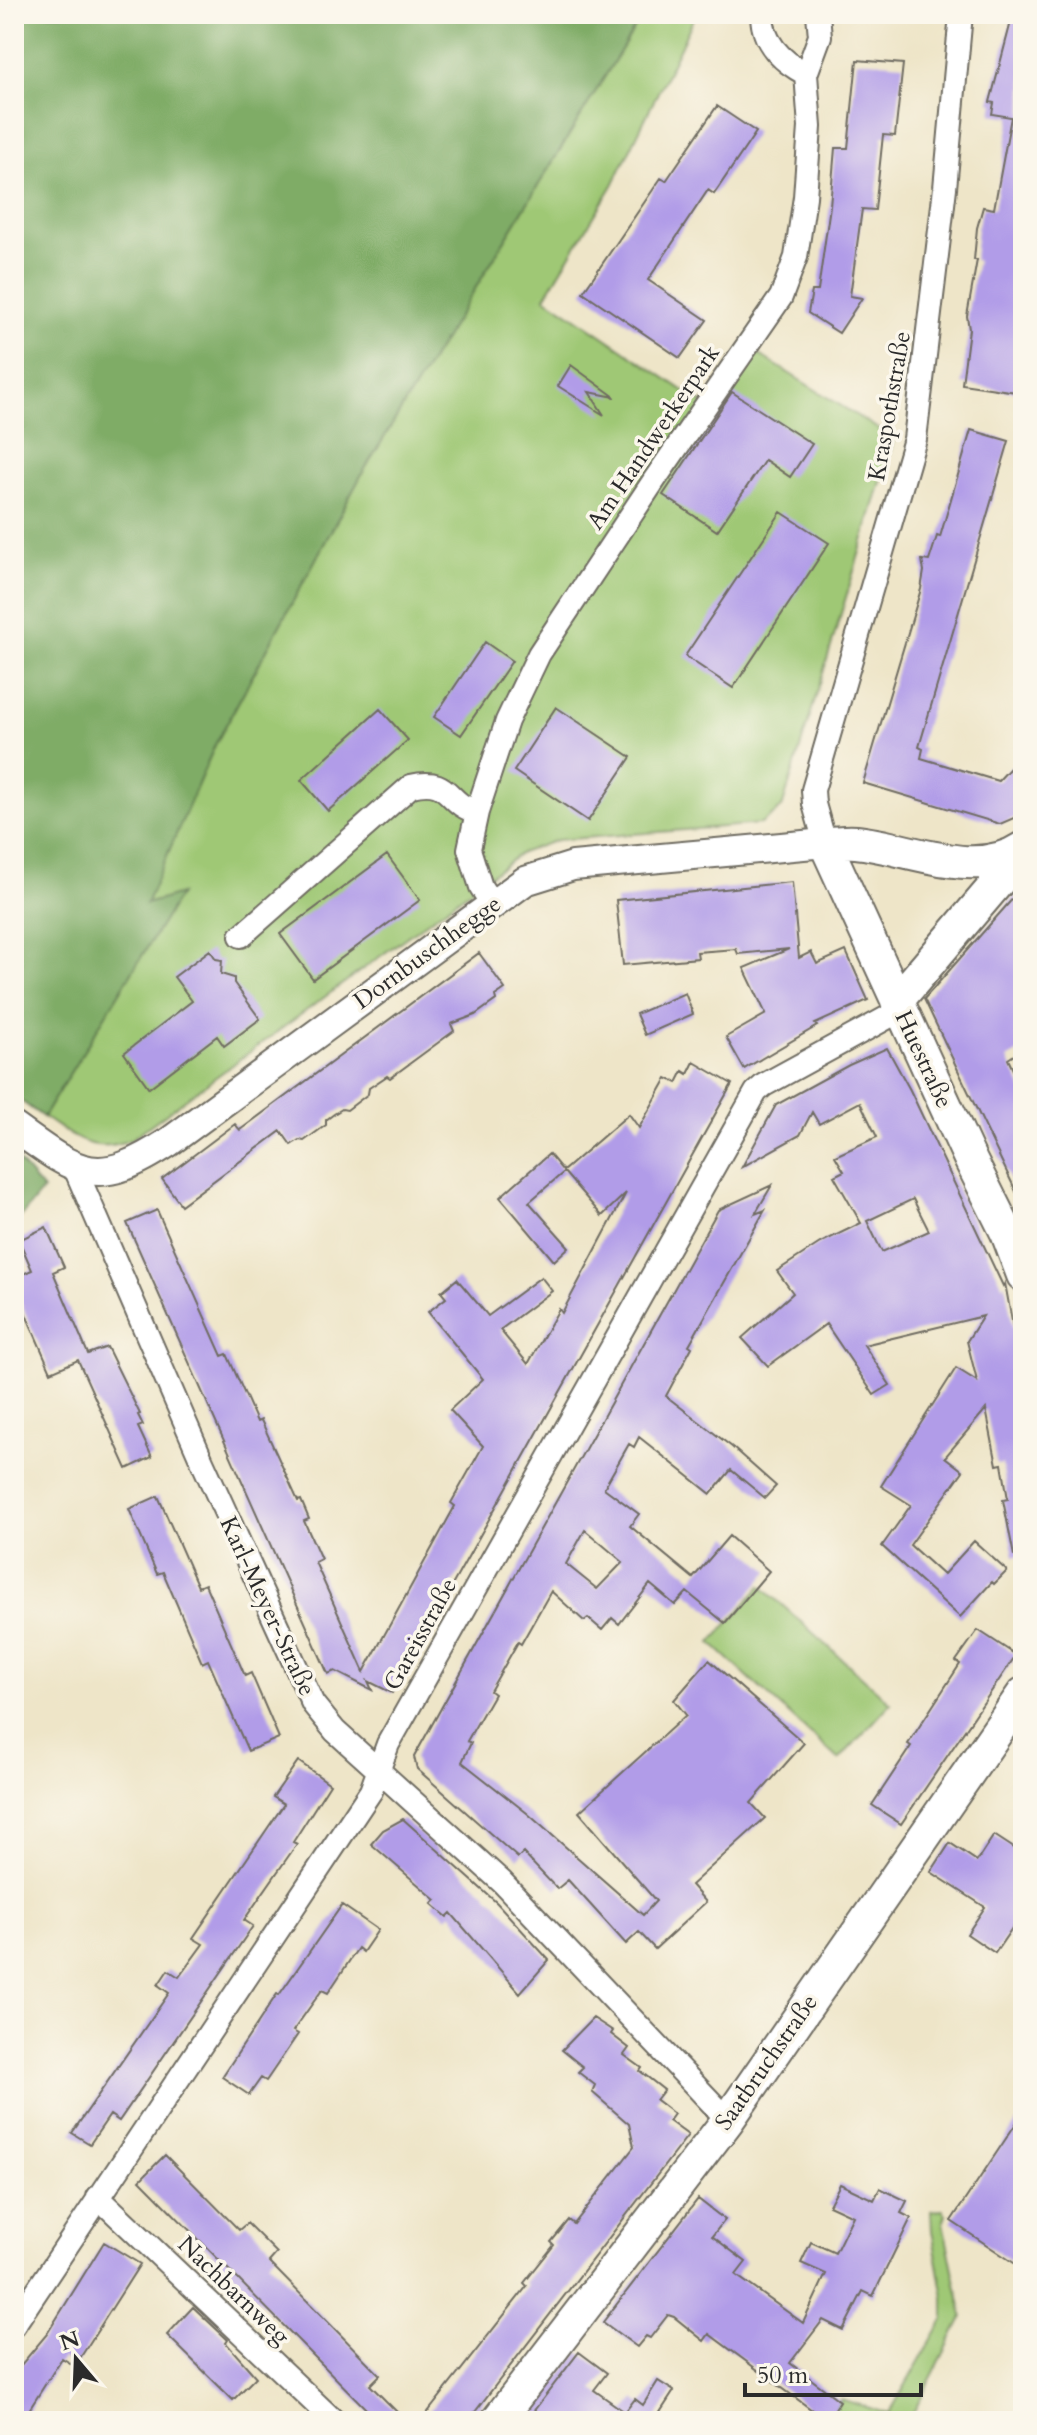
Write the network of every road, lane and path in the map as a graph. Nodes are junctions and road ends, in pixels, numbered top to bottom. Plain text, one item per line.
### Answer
1 (762, 14) edge
2 (818, 14) edge
3 (961, 14) edge
4 (806, 74) junction
5 (477, 812) junction
6 (825, 843) junction
7 (1017, 852) edge
8 (492, 904) junction
9 (241, 936) dead end
10 (899, 1006) junction
11 (14, 1127) edge
12 (74, 1166) junction
13 (1023, 1275) edge
14 (1023, 1694) edge
15 (380, 1770) junction
16 (728, 2120) junction
17 (98, 2197) junction
18 (14, 2325) edge
19 (334, 2421) edge
20 (497, 2421) edge

1 - 4 street
2 - 4 street, Am Handwerkerpark
3 - 6 street, Kraspothstraße
4 - 5 street, Am Handwerkerpark
5 - 8 street, Am Handwerkerpark
5 - 9 street
6 - 7 main road
6 - 8 street, Dornbuschhegge
6 - 10 main road, Huestraße
7 - 10 main road
8 - 12 street, Dornbuschhegge
10 - 13 main road, Huestraße
10 - 15 street, Gareisstraße
11 - 12 street
12 - 15 street, Karl-Meyer-Straße
14 - 16 main road, Saatbruchstraße
15 - 16 street, Karl-Meyer-Straße
15 - 17 street, Gareisstraße
16 - 20 main road, Saatbruchstraße
17 - 18 street, Gareisstraße
17 - 19 street, Nachbarnweg

